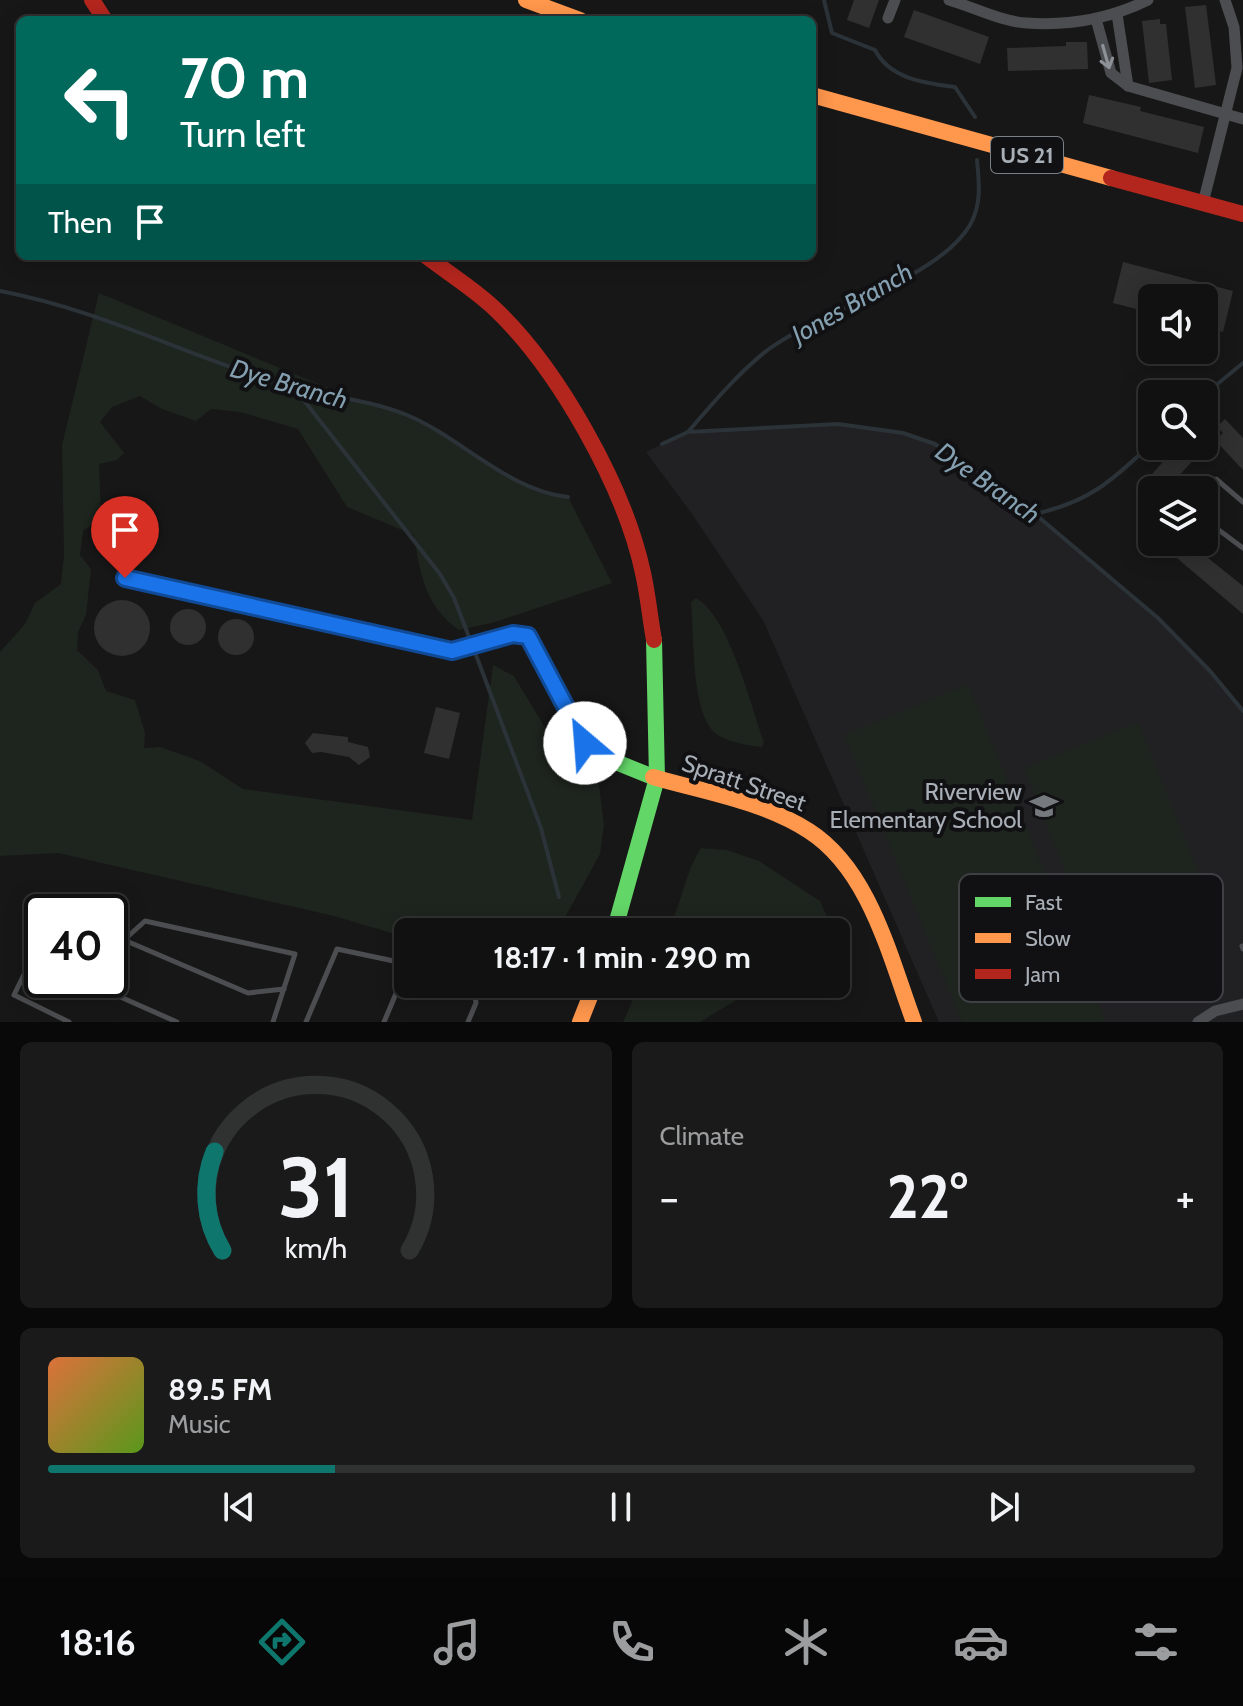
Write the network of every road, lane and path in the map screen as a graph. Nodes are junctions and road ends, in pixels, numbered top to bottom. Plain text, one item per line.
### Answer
1 (526, 0) edge
2 (895, 0) edge
3 (949, 0) edge
4 (1148, 0) edge
5 (1225, 0) edge
6 (1117, 14) junction
7 (569, 16) edge
8 (888, 18) dead end
9 (1096, 19) junction
10 (1128, 86) junction
11 (816, 96) edge
12 (1226, 115) junction
13 (1243, 119) edge
14 (1203, 203) junction
15 (1243, 214) edge
16 (431, 260) edge
17 (1218, 481) edge
18 (1243, 502) edge
19 (1218, 529) edge
20 (1243, 548) edge
21 (125, 578) dead end
22 (657, 778) junction
23 (618, 918) edge
24 (128, 936) edge
25 (128, 942) edge
26 (394, 961) edge
27 (24, 974) edge
28 (284, 989) junction
29 (123, 998) edge
30 (394, 998) edge
31 (475, 998) edge
32 (589, 998) edge
33 (1243, 1004) edge
34 (69, 1022) edge
35 (177, 1022) edge
36 (273, 1022) edge
37 (306, 1022) edge
38 (384, 1022) edge
39 (468, 1022) edge
40 (580, 1022) edge
41 (914, 1022) edge
42 (1198, 1022) edge

1 - 7 main road
2 - 8 street
3 - 9 street
4 - 6 street
5 - 12 street
6 - 9 street
6 - 10 street
9 -> 10 street
10 - 12 street
11 - 14 main road, US 21
12 - 13 street
12 - 14 street
14 - 15 main road, US 21
16 - 22 main road, Spratt Street
17 - 18 lane
19 - 20 lane
21 - 22 main road
22 - 23 main road
22 - 41 main road, Spratt Street
24 - 28 lane
25 - 28 lane
26 - 37 lane
27 - 34 lane
28 - 36 lane
29 - 35 lane
30 - 38 lane
31 - 39 lane
32 - 40 main road
33 - 42 street

